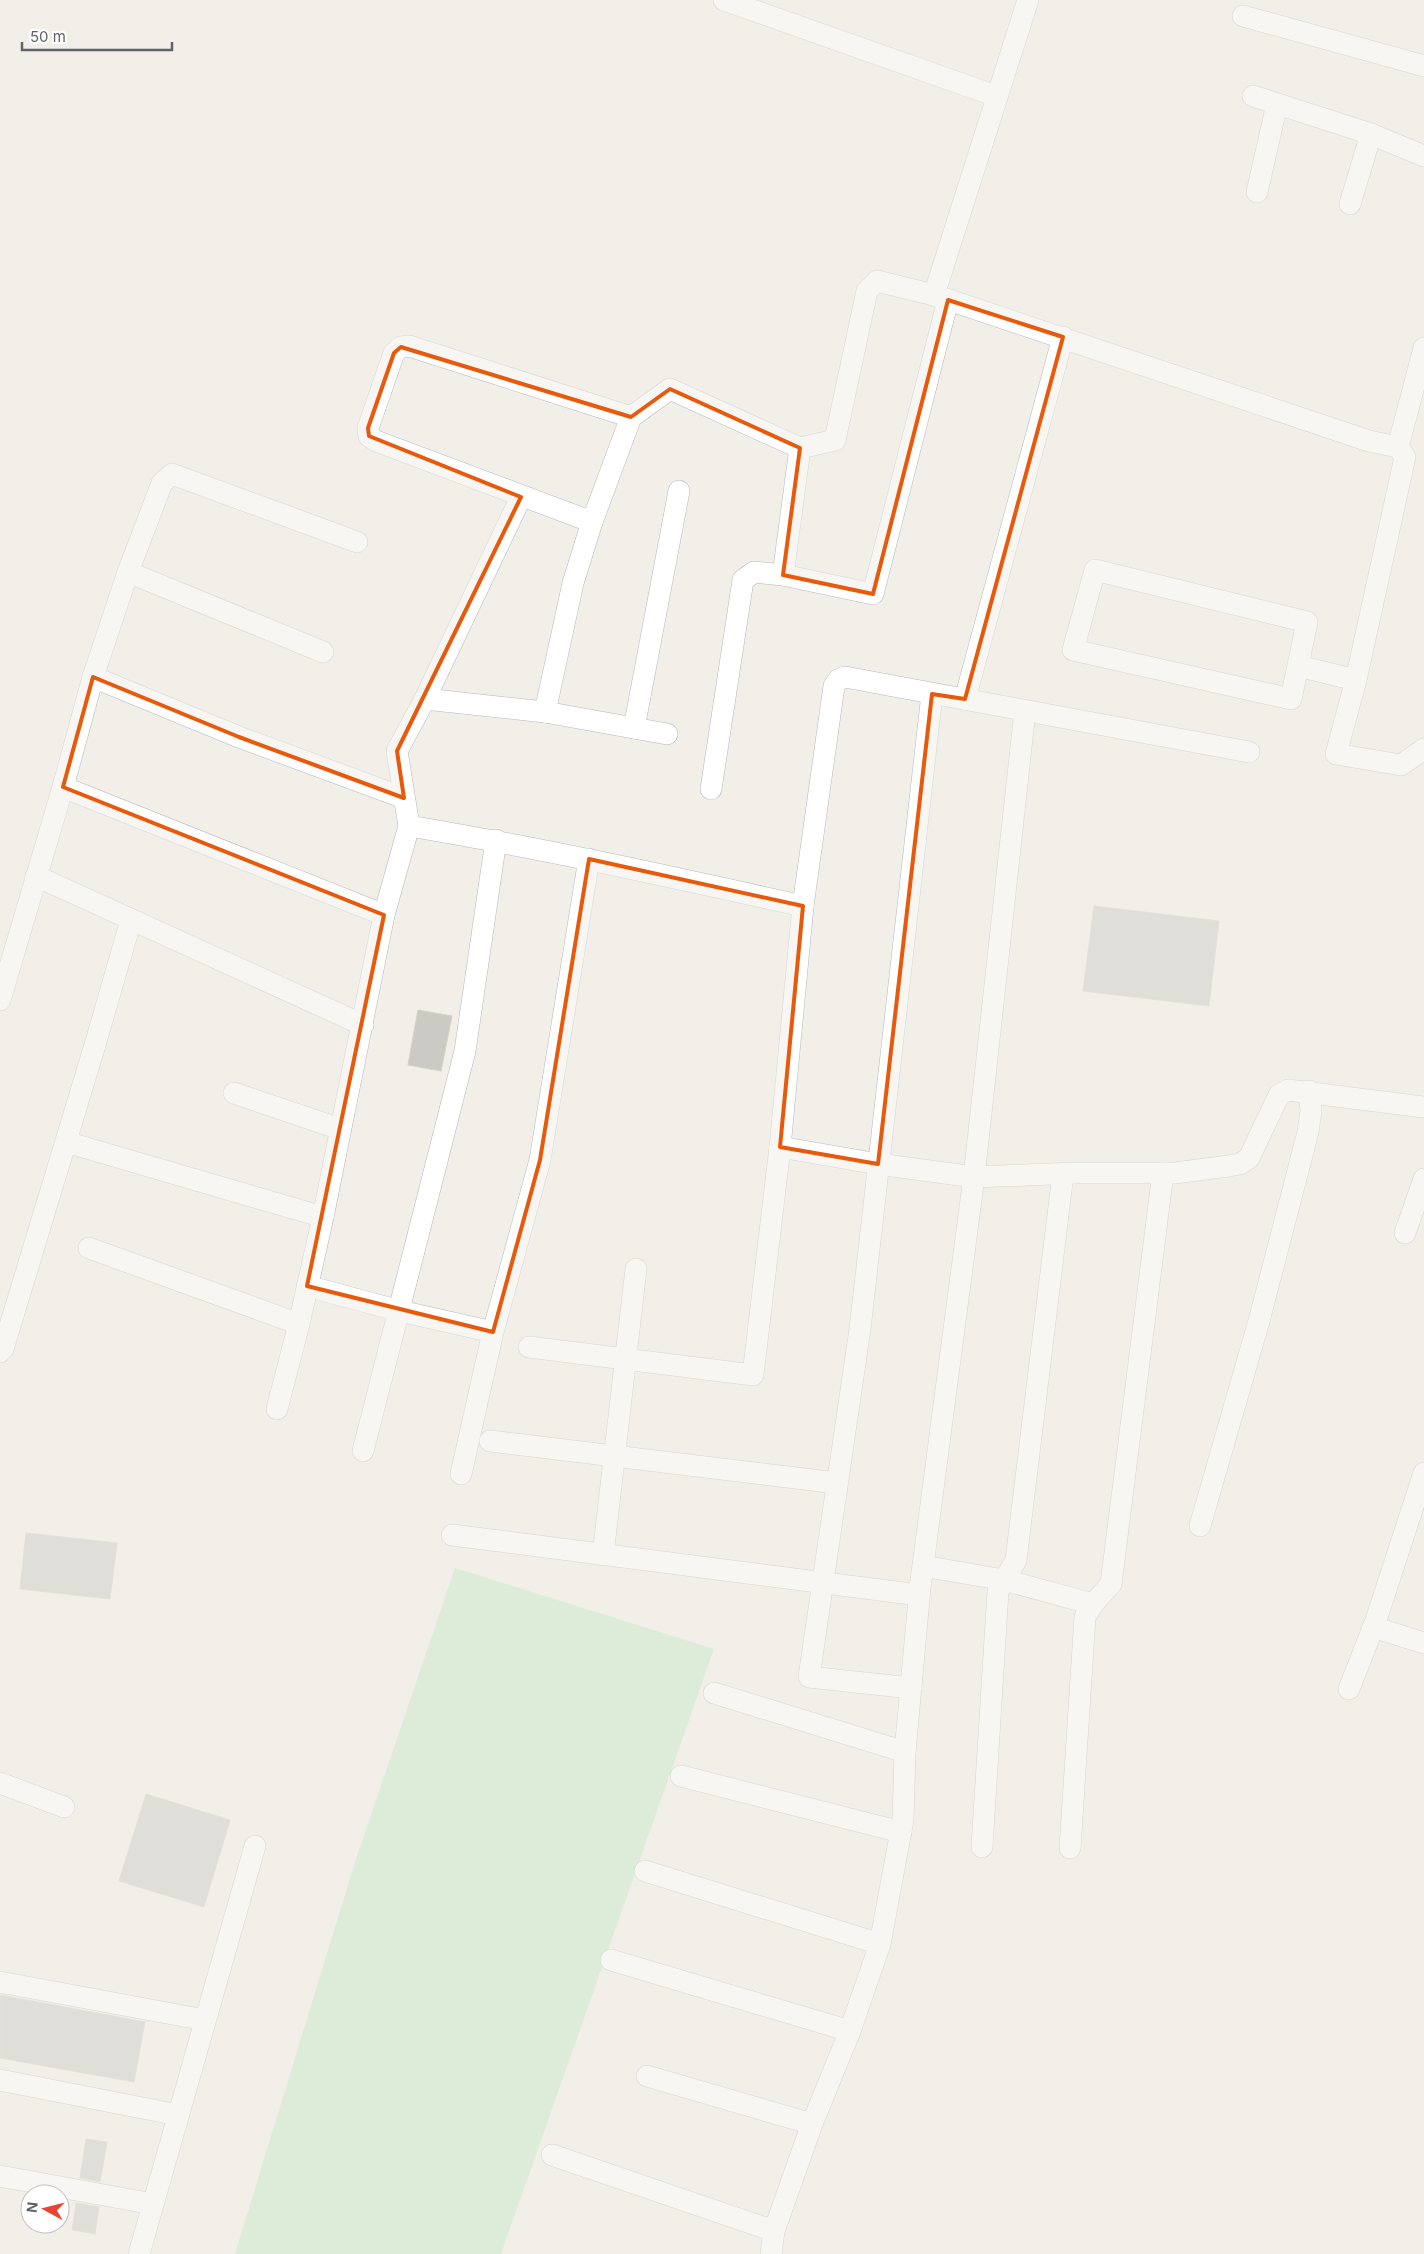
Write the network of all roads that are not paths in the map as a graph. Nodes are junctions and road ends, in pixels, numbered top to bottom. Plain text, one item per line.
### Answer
1 (724, 0) edge
2 (1028, 0) edge
3 (1243, 16) dead end
4 (1424, 66) edge
5 (996, 96) junction
6 (1253, 96) dead end
7 (1277, 104) junction
8 (1371, 134) junction
9 (1424, 156) edge
10 (1256, 192) dead end
11 (1350, 204) dead end
12 (941, 297) junction
13 (1063, 337) junction
14 (1424, 348) edge
15 (631, 416) junction
16 (1398, 447) junction
17 (800, 448) junction
18 (678, 490) dead end
19 (521, 497) junction
20 (592, 522) junction
21 (357, 542) dead end
22 (128, 572) junction
23 (783, 575) junction
24 (322, 652) dead end
25 (1298, 666) junction
26 (93, 677) junction
27 (1356, 680) junction
28 (932, 694) junction
29 (425, 699) junction
30 (965, 699) junction
31 (1025, 711) junction
32 (545, 712) junction
33 (634, 728) junction
34 (667, 734) dead end
35 (1424, 749) edge
36 (1249, 752) dead end
37 (63, 788) junction
38 (711, 789) dead end
39 (404, 798) junction
40 (409, 826) junction
41 (496, 840) junction
42 (589, 859) junction
43 (36, 876) junction
44 (802, 906) junction
45 (384, 915) junction
46 (131, 920) junction
47 (0, 1000) edge
48 (363, 1025) junction
49 (1309, 1092) junction
50 (234, 1093) dead end
51 (1424, 1107) edge
52 (340, 1129) junction
53 (66, 1142) junction
54 (780, 1147) junction
55 (878, 1164) junction
56 (1163, 1173) junction
57 (1063, 1174) junction
58 (974, 1177) junction
59 (1424, 1179) edge
60 (323, 1217) junction
61 (1405, 1233) dead end
62 (89, 1248) dead end
63 (636, 1268) dead end
64 (307, 1286) junction
65 (400, 1311) junction
66 (299, 1324) junction
67 (493, 1332) junction
68 (529, 1347) dead end
69 (0, 1352) edge
70 (626, 1359) junction
71 (277, 1409) dead end
72 (490, 1441) dead end
73 (364, 1451) dead end
74 (614, 1456) junction
75 (1424, 1473) edge
76 (461, 1474) dead end
77 (837, 1483) junction
78 (1200, 1526) dead end
79 (452, 1535) dead end
80 (603, 1555) junction
81 (923, 1566) junction
82 (1004, 1580) junction
83 (823, 1583) junction
84 (920, 1595) junction
85 (1093, 1604) junction
86 (1373, 1627) junction
87 (1424, 1644) edge
88 (911, 1688) junction
89 (1349, 1689) dead end
90 (714, 1693) dead end
91 (905, 1752) junction
92 (681, 1776) dead end
93 (0, 1783) edge
94 (64, 1807) dead end
95 (901, 1832) junction
96 (256, 1846) dead end
97 (982, 1847) dead end
98 (1070, 1848) dead end
99 (645, 1871) dead end
100 (880, 1944) junction
101 (611, 1960) dead end
102 (0, 1982) edge
103 (205, 2020) junction
104 (850, 2031) junction
105 (647, 2076) dead end
106 (0, 2080) edge
107 (178, 2115) junction
108 (812, 2124) junction
109 (552, 2155) dead end
110 (0, 2176) edge
111 (153, 2204) junction
112 (774, 2231) junction
113 (139, 2254) edge
114 (772, 2254) edge

1 - 5 street
2 - 5 street
3 - 4 street
5 - 12 street
6 - 7 street
7 - 8 street
7 - 10 street
8 - 9 street
8 - 11 street
12 - 13 street
12 - 17 street
12 - 23 street
13 - 16 street
13 - 30 street
14 - 16 street
15 - 17 street
15 - 19 street
15 - 20 street
16 - 27 street
17 - 23 street
18 - 33 street
19 - 20 street
19 - 29 street
20 - 32 street
21 - 22 street
22 - 24 street
22 - 26 street
23 - 38 street
25 - 25 street
25 - 27 street
26 - 37 street
26 - 39 street
27 - 35 street
28 - 30 street
28 - 44 street
28 - 55 street
29 - 32 street
29 - 39 street
30 - 31 street
31 - 36 street
31 - 58 street
32 - 33 street
33 - 34 street
37 - 43 street
37 - 45 street
39 - 40 street
40 - 41 street
40 - 45 street
41 - 42 street
41 - 65 street
42 - 44 street
42 - 67 street
43 - 46 street
43 - 47 street
44 - 54 street
45 - 48 street
46 - 48 street
46 - 53 street
48 - 52 street
49 - 51 street
49 - 56 street
49 - 78 street
50 - 52 street
52 - 60 street
53 - 60 street
53 - 69 street
54 - 55 street
54 - 70 street
55 - 58 street
55 - 77 street
56 - 57 street
56 - 85 street
57 - 58 street
57 - 82 street
58 - 81 street
59 - 61 street
60 - 64 street
62 - 66 street
63 - 70 street
64 - 65 street
64 - 66 street
65 - 67 street
65 - 73 street
66 - 71 street
67 - 76 street
68 - 70 street
70 - 74 street
72 - 74 street
74 - 77 street
74 - 80 street
75 - 86 street
77 - 83 street
79 - 80 street
80 - 83 street
81 - 82 street
81 - 84 street
82 - 85 street
82 - 97 street
83 - 84 street
83 - 88 street
84 - 88 street
85 - 98 street
86 - 87 street
86 - 89 street
88 - 91 street
90 - 91 street
91 - 95 street
92 - 95 street
93 - 94 street
95 - 100 street
96 - 103 street
99 - 100 street
100 - 104 street
101 - 104 street
102 - 103 street
103 - 107 street
104 - 108 street
105 - 108 street
106 - 107 street
107 - 111 street
108 - 112 street
109 - 112 street
110 - 111 street
111 - 113 street
112 - 114 street

